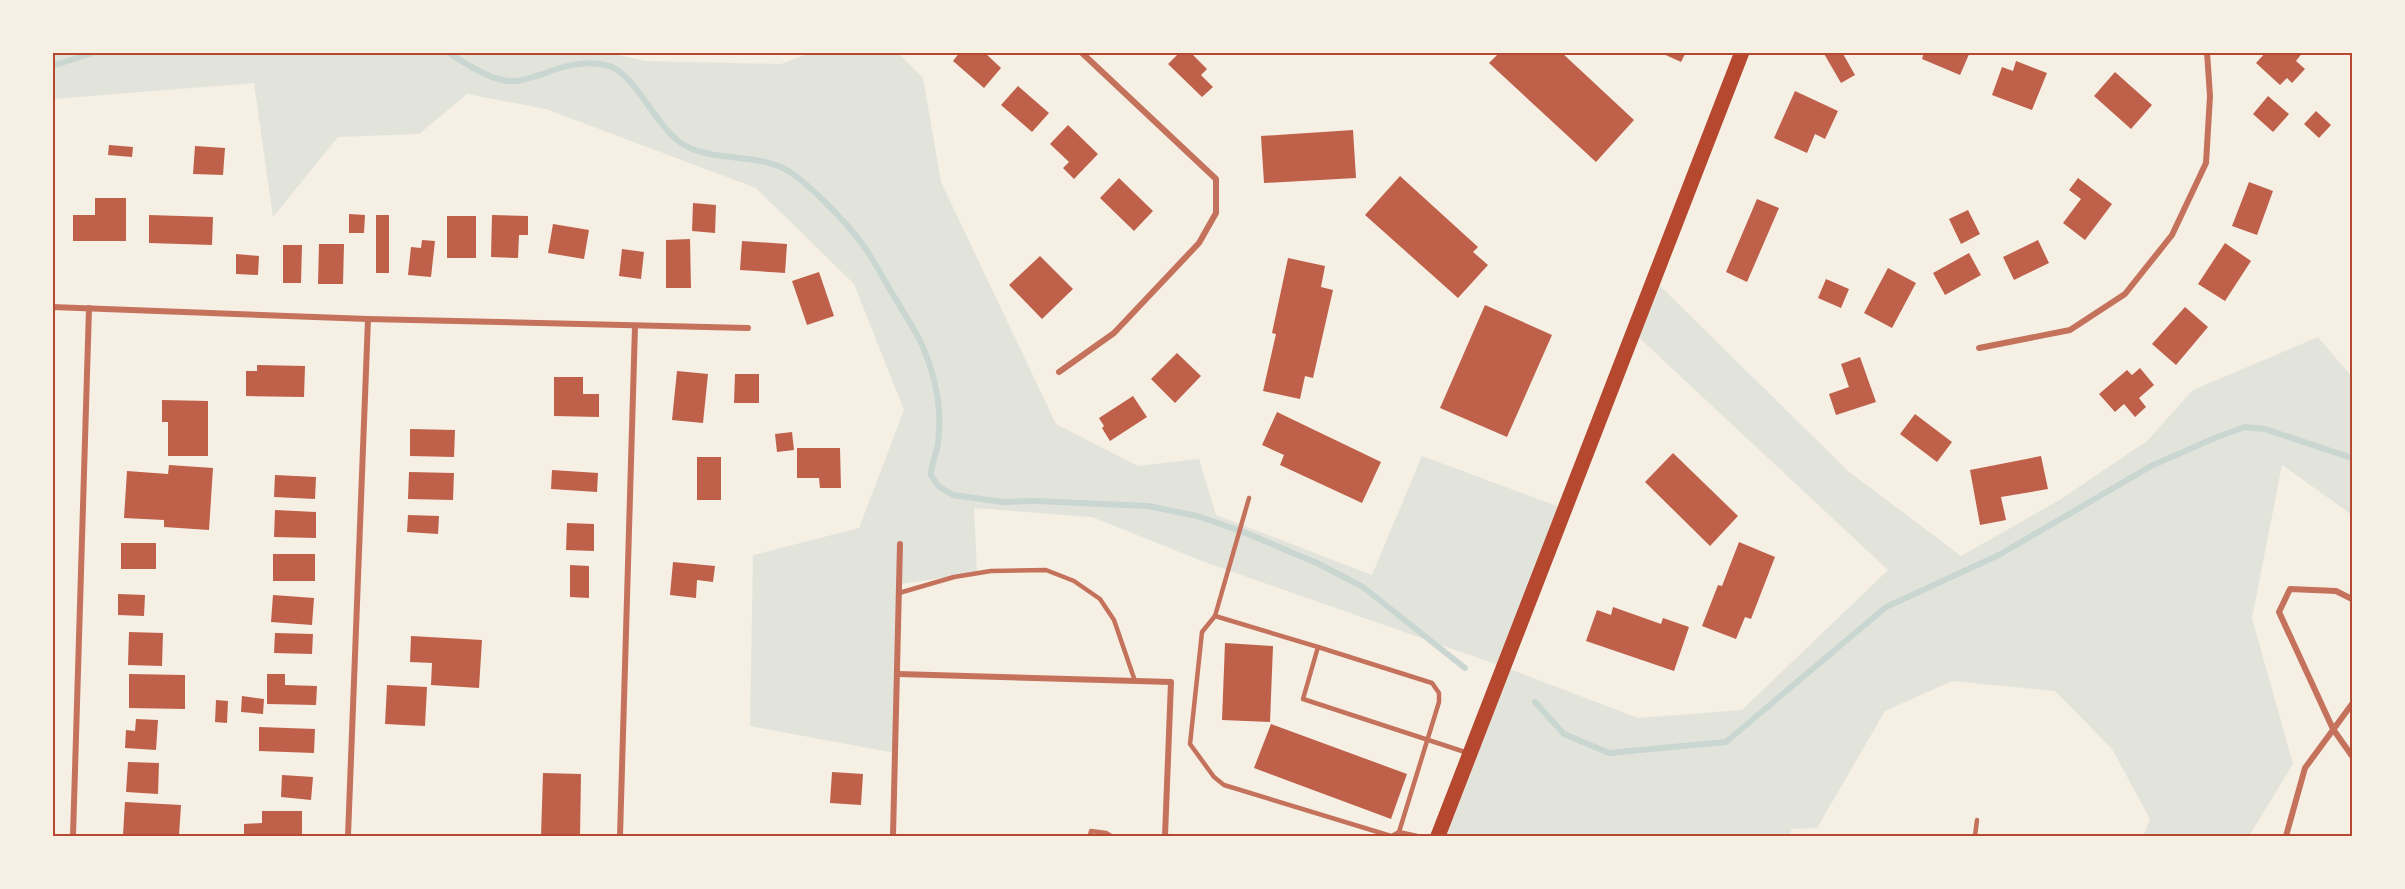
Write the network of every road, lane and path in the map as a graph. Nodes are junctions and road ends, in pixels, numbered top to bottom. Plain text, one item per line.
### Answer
1 (1081, 52) edge
2 (1742, 52) edge
3 (2207, 52) edge
4 (52, 307) edge
5 (89, 308) junction
6 (368, 319) junction
7 (635, 326) junction
8 (748, 328) dead end
9 (1979, 348) dead end
10 (1059, 372) dead end
11 (1249, 498) dead end
12 (900, 544) dead end
13 (899, 593) junction
14 (2352, 599) edge
15 (1215, 616) junction
16 (1318, 647) junction
17 (898, 674) junction
18 (1135, 681) junction
19 (2352, 704) edge
20 (2333, 729) junction
21 (1428, 741) junction
22 (1470, 754) junction
23 (2352, 756) edge
24 (1977, 820) dead end
25 (1399, 832) junction
26 (73, 837) edge
27 (348, 837) edge
28 (620, 837) edge
29 (893, 837) edge
30 (1090, 837) edge
31 (1111, 837) edge
32 (1164, 837) edge
33 (1392, 837) edge
34 (1417, 837) edge
35 (1438, 837) edge
36 (1975, 837) edge
37 (2286, 837) edge

1 - 10 street
2 - 22 main road
3 - 9 street
4 - 5 street
5 - 6 street
5 - 26 street
6 - 7 street
6 - 27 street
7 - 8 street
7 - 28 street
11 - 15 lane
12 - 13 street
13 - 17 street
13 - 18 lane
14 - 20 street
15 - 16 lane
15 - 33 lane
16 - 21 lane
16 - 21 lane
17 - 18 street
17 - 29 street
18 - 32 street
19 - 20 street
20 - 23 street
20 - 37 street
21 - 22 lane
21 - 25 lane
22 - 35 main road
24 - 36 lane
25 - 33 lane
25 - 34 lane
30 - 31 lane

